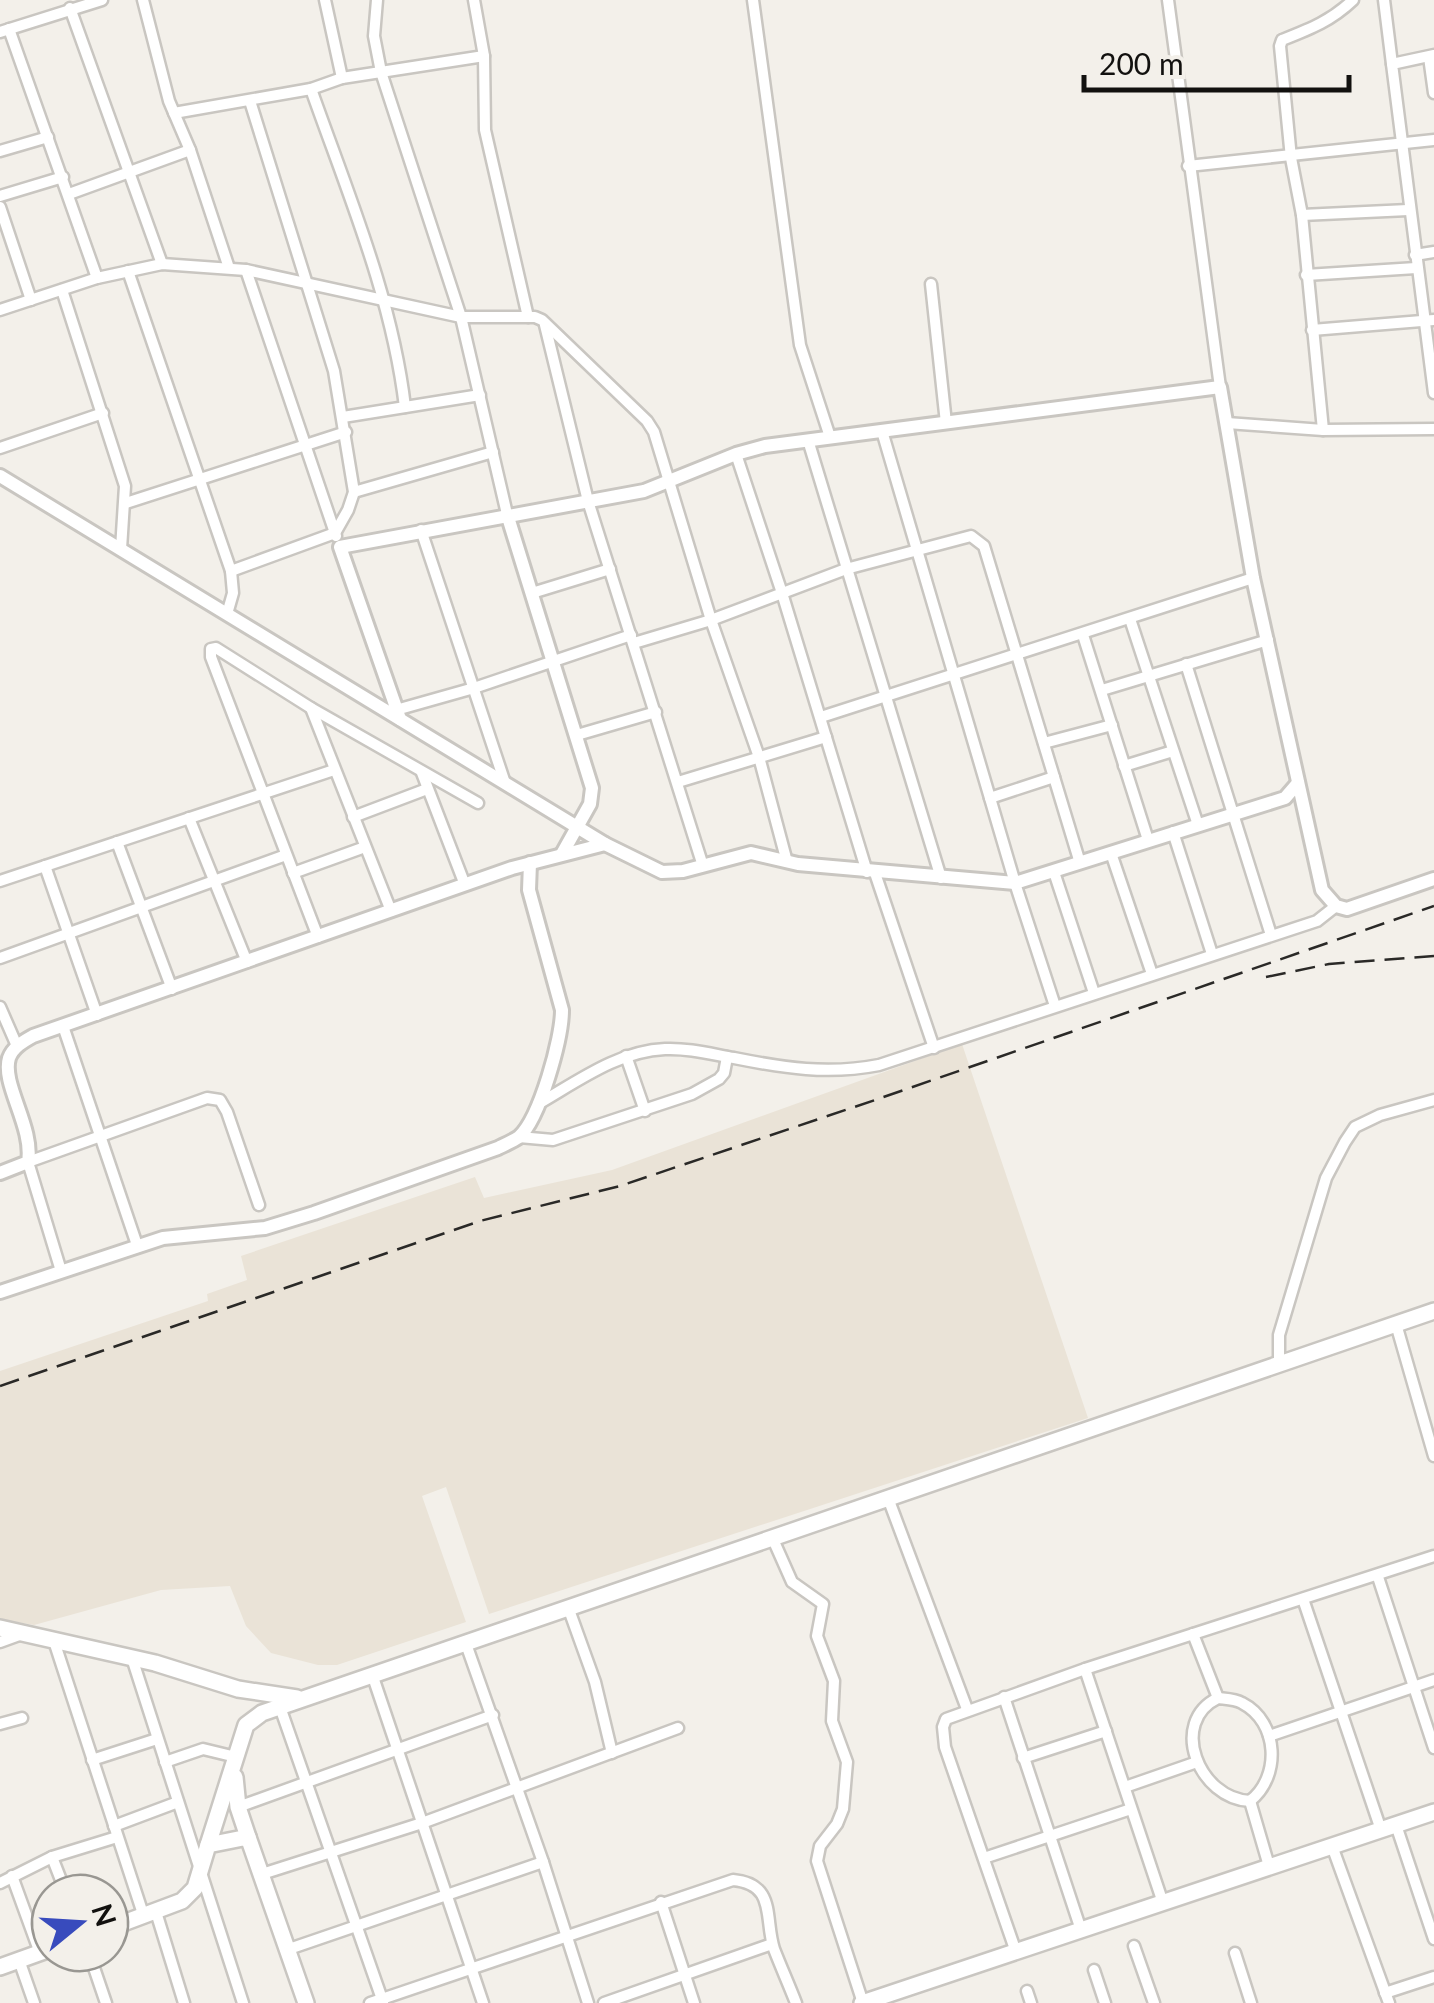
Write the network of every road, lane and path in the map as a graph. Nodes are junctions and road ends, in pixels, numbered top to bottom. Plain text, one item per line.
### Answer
1 (51, 0) edge
2 (102, 0) edge
3 (143, 0) edge
4 (325, 0) edge
5 (377, 0) edge
6 (474, 0) edge
7 (753, 0) edge
8 (1168, 0) edge
9 (1353, 0) edge
10 (1384, 0) edge
11 (70, 8) junction
12 (55, 13) junction
13 (4, 30) edge
14 (484, 56) junction
15 (1432, 56) edge
16 (1392, 64) junction
17 (381, 72) junction
18 (342, 78) junction
19 (311, 90) junction
20 (1434, 93) edge
21 (250, 101) junction
22 (174, 113) junction
23 (48, 137) junction
24 (1434, 140) edge
25 (1400, 146) junction
26 (0, 150) edge
27 (190, 150) junction
28 (1291, 158) junction
29 (1188, 166) junction
30 (130, 172) junction
31 (63, 177) junction
32 (69, 194) junction
33 (0, 196) edge
34 (0, 207) edge
35 (1408, 210) junction
36 (1302, 216) junction
37 (1434, 252) edge
38 (1415, 255) junction
39 (162, 264) junction
40 (229, 268) junction
41 (1416, 268) junction
42 (246, 270) junction
43 (128, 272) junction
44 (1306, 275) junction
45 (97, 278) junction
46 (306, 283) junction
47 (931, 284) dead end
48 (62, 290) junction
49 (31, 300) junction
50 (384, 300) junction
51 (0, 310) edge
52 (461, 317) junction
53 (528, 317) junction
54 (1429, 321) edge
55 (546, 326) junction
56 (1312, 330) junction
57 (1220, 387) junction
58 (1434, 393) edge
59 (480, 396) junction
60 (406, 407) junction
61 (103, 413) junction
62 (344, 416) junction
63 (946, 422) junction
64 (1228, 423) junction
65 (1434, 429) edge
66 (882, 430) junction
67 (1323, 430) junction
68 (346, 432) junction
69 (830, 438) junction
70 (808, 440) junction
71 (306, 446) junction
72 (0, 448) edge
73 (493, 452) junction
74 (736, 454) junction
75 (0, 476) edge
76 (199, 478) junction
77 (670, 482) junction
78 (354, 492) junction
79 (588, 501) junction
80 (126, 503) junction
81 (507, 514) junction
82 (422, 530) junction
83 (337, 540) junction
84 (917, 549) junction
85 (120, 550) junction
86 (846, 569) junction
87 (610, 570) junction
88 (231, 571) junction
89 (1253, 578) junction
90 (782, 593) junction
91 (532, 594) junction
92 (227, 614) junction
93 (1130, 619) junction
94 (712, 620) junction
95 (1083, 635) junction
96 (632, 639) junction
97 (1268, 640) junction
98 (1018, 655) junction
99 (554, 661) junction
100 (1186, 664) junction
101 (954, 676) junction
102 (1148, 676) junction
103 (474, 688) junction
104 (1102, 690) junction
105 (886, 698) junction
106 (311, 708) junction
107 (656, 712) junction
108 (398, 714) junction
109 (821, 717) junction
110 (1112, 725) junction
111 (577, 735) junction
112 (826, 737) junction
113 (1044, 743) junction
114 (1172, 751) junction
115 (759, 757) junction
116 (1124, 766) junction
117 (334, 770) junction
118 (422, 773) junction
119 (1054, 777) junction
120 (504, 780) junction
121 (678, 782) junction
122 (1298, 784) junction
123 (427, 789) junction
124 (262, 794) junction
125 (990, 798) junction
126 (1286, 798) junction
127 (478, 802) dead end
128 (1304, 805) junction
129 (1232, 815) junction
130 (353, 817) junction
131 (189, 818) junction
132 (1198, 825) junction
133 (578, 826) junction
134 (1173, 832) junction
135 (1148, 840) junction
136 (117, 842) junction
137 (606, 844) junction
138 (365, 847) junction
139 (1112, 853) junction
140 (562, 854) junction
141 (286, 855) junction
142 (787, 862) junction
143 (530, 863) junction
144 (1080, 864) junction
145 (44, 866) junction
146 (703, 866) junction
147 (512, 868) junction
148 (871, 872) junction
149 (1054, 872) junction
150 (292, 873) junction
151 (941, 878) junction
152 (1434, 879) edge
153 (0, 881) edge
154 (214, 881) junction
155 (1015, 883) junction
156 (465, 885) junction
157 (529, 890) junction
158 (1336, 906) junction
159 (141, 907) junction
160 (392, 911) junction
161 (68, 934) junction
162 (1271, 935) junction
163 (318, 937) junction
164 (1212, 954) junction
165 (0, 958) edge
166 (247, 962) junction
167 (1152, 974) junction
168 (172, 989) junction
169 (1094, 994) junction
170 (1055, 1006) junction
171 (0, 1007) edge
172 (97, 1015) junction
173 (3, 1024) edge
174 (63, 1026) junction
175 (17, 1046) junction
176 (934, 1048) junction
177 (626, 1056) junction
178 (727, 1057) junction
179 (1434, 1100) edge
180 (538, 1104) junction
181 (646, 1111) junction
182 (99, 1137) junction
183 (518, 1137) junction
184 (28, 1162) junction
185 (0, 1173) edge
186 (258, 1206) dead end
187 (137, 1245) junction
188 (61, 1271) junction
189 (0, 1276) edge
190 (3, 1291) edge
191 (1434, 1311) edge
192 (1396, 1324) junction
193 (1279, 1364) junction
194 (1434, 1456) edge
195 (888, 1498) junction
196 (772, 1537) junction
197 (1434, 1556) edge
198 (1378, 1577) junction
199 (1303, 1599) junction
200 (568, 1607) junction
201 (0, 1628) edge
202 (28, 1632) junction
203 (1193, 1634) junction
204 (54, 1641) junction
205 (0, 1642) edge
206 (466, 1644) junction
207 (132, 1658) junction
208 (1085, 1669) junction
209 (372, 1674) junction
210 (1434, 1680) edge
211 (1414, 1687) junction
212 (238, 1688) junction
213 (1004, 1697) junction
214 (1218, 1698) junction
215 (302, 1699) junction
216 (280, 1707) junction
217 (968, 1710) junction
218 (1342, 1713) junction
219 (493, 1716) junction
220 (22, 1718) dead end
221 (0, 1724) edge
222 (246, 1725) junction
223 (678, 1728) dead end
224 (1106, 1731) junction
225 (1269, 1736) junction
226 (157, 1739) junction
227 (1434, 1748) edge
228 (398, 1749) junction
229 (612, 1753) junction
230 (1023, 1758) junction
231 (92, 1760) junction
232 (165, 1762) junction
233 (235, 1762) junction
234 (1197, 1762) junction
235 (308, 1781) junction
236 (1125, 1786) junction
237 (517, 1788) junction
238 (1250, 1801) junction
239 (178, 1802) junction
240 (238, 1807) junction
241 (1131, 1809) junction
242 (1434, 1812) edge
243 (422, 1823) junction
244 (1388, 1828) junction
245 (116, 1832) junction
246 (248, 1837) junction
247 (1049, 1837) junction
248 (208, 1845) junction
249 (1332, 1846) junction
250 (332, 1852) junction
251 (52, 1857) junction
252 (984, 1858) junction
253 (544, 1862) junction
254 (1270, 1866) junction
255 (58, 1873) edge
256 (200, 1874) junction
257 (262, 1874) junction
258 (12, 1876) junction
259 (0, 1882) edge
260 (446, 1896) junction
261 (660, 1902) junction
262 (1164, 1903) junction
263 (150, 1914) junction
264 (30, 1917) edge
265 (130, 1921) edge
266 (356, 1926) junction
267 (1082, 1930) junction
268 (1433, 1932) edge
269 (568, 1934) junction
270 (772, 1944) junction
271 (1134, 1946) dead end
272 (289, 1949) junction
273 (1016, 1952) junction
274 (1235, 1952) dead end
275 (30, 1956) edge
276 (18, 1960) junction
277 (0, 1967) edge
278 (470, 1967) junction
279 (1094, 1970) dead end
280 (96, 1973) edge
281 (684, 1975) junction
282 (1434, 1977) edge
283 (1027, 1991) dead end
284 (1387, 1998) edge
285 (378, 2002) edge
286 (34, 2003) edge
287 (106, 2003) edge
288 (184, 2003) edge
289 (243, 2003) edge
290 (306, 2003) edge
291 (483, 2003) edge
292 (588, 2003) edge
293 (604, 2003) edge
294 (694, 2003) edge
295 (796, 2003) edge
296 (862, 2003) edge
297 (1031, 2003) edge
298 (1106, 2003) edge
299 (1154, 2003) edge
300 (1251, 2003) edge

1 - 12 street
2 - 11 street
3 - 22 street
4 - 18 street
5 - 17 street
6 - 14 street
7 - 69 street
8 - 29 street
9 - 28 street
10 - 16 street
11 - 12 street
11 - 30 street
12 - 13 street
13 - 23 street
14 - 17 street
14 - 53 street
15 - 16 street
15 - 20 street
16 - 25 street
17 - 18 street
17 - 52 street
18 - 19 street
19 - 21 street
19 - 50 street
21 - 22 street
21 - 46 street
22 - 27 street
23 - 26 street
23 - 31 street
24 - 25 street
25 - 28 street
25 - 35 street
27 - 30 street
27 - 40 street
28 - 29 street
28 - 36 street
29 - 57 street
30 - 32 street
30 - 39 street
31 - 32 street
31 - 33 street
32 - 45 street
34 - 49 street
35 - 36 street
35 - 38 street
36 - 44 street
37 - 38 street
38 - 41 street
39 - 40 street
39 - 43 street
40 - 42 street
41 - 44 street
41 - 54 street
42 - 46 street
42 - 71 street
43 - 45 street
43 - 76 street
44 - 56 street
45 - 48 street
46 - 50 street
46 - 62 street
47 - 63 street
48 - 49 street
48 - 61 street
49 - 51 street
50 - 52 street
50 - 60 street
52 - 53 street
52 - 59 street
53 - 55 street
54 - 56 street
54 - 58 street
55 - 77 street
55 - 79 street
56 - 67 street
57 - 63 street
57 - 64 street
59 - 60 street
59 - 73 street
60 - 62 street
61 - 72 street
61 - 80 street
62 - 68 street
63 - 66 street
64 - 67 street
64 - 89 street
65 - 67 street
66 - 69 street
66 - 84 street
68 - 71 street
68 - 78 street
69 - 70 street
70 - 74 street
70 - 86 street
71 - 76 street
71 - 83 street
73 - 78 street
73 - 81 street
74 - 77 street
74 - 90 street
75 - 85 street
76 - 80 street
76 - 88 street
77 - 79 street
77 - 94 street
78 - 83 street
79 - 81 street
79 - 87 street
80 - 85 street
81 - 82 street
81 - 91 street
82 - 83 street
82 - 103 street
83 - 88 street
83 - 108 street
84 - 86 street
84 - 98 street
84 - 101 street
85 - 92 street
86 - 90 street
86 - 105 street
87 - 91 street
87 - 96 street
88 - 92 street
89 - 93 street
89 - 97 street
90 - 94 street
90 - 109 street
91 - 99 street
92 - 108 street
93 - 95 street
93 - 102 street
94 - 96 street
94 - 115 street
95 - 98 street
95 - 104 street
96 - 99 street
96 - 107 street
97 - 100 street
97 - 122 street
98 - 101 street
98 - 113 street
99 - 103 street
99 - 111 street
100 - 102 street
100 - 129 street
101 - 105 street
101 - 125 street
102 - 104 street
102 - 114 street
103 - 108 street
103 - 120 street
104 - 110 street
105 - 109 street
105 - 151 street
106 - 117 street
106 - 118 street
106 - 124 street
107 - 111 street
107 - 121 street
108 - 120 street
109 - 112 street
110 - 113 street
110 - 116 street
111 - 133 street
112 - 115 street
112 - 148 street
113 - 119 street
114 - 116 street
114 - 132 street
115 - 121 street
115 - 142 street
116 - 135 street
117 - 124 street
117 - 130 street
118 - 123 street
118 - 127 street
119 - 125 street
119 - 144 street
120 - 133 street
121 - 146 street
122 - 126 street
122 - 128 street
123 - 130 street
123 - 156 street
124 - 131 street
124 - 141 street
125 - 155 street
126 - 128 street
126 - 129 street
128 - 158 street
129 - 132 street
129 - 162 street
130 - 138 street
131 - 136 street
131 - 154 street
132 - 134 street
133 - 137 street
133 - 140 street
134 - 135 street
134 - 164 street
135 - 139 street
136 - 145 street
136 - 159 street
137 - 140 street
137 - 146 street
138 - 150 street
138 - 160 street
139 - 144 street
139 - 167 street
140 - 143 street
141 - 150 street
141 - 154 street
142 - 146 street
142 - 148 street
143 - 147 street
143 - 157 street
144 - 149 street
145 - 153 street
145 - 161 street
147 - 156 street
147 - 157 street
148 - 151 street
148 - 176 street
149 - 155 street
149 - 169 street
150 - 163 street
151 - 155 street
152 - 158 street
154 - 159 street
154 - 166 street
155 - 170 street
156 - 160 street
157 - 180 street
158 - 162 street
159 - 161 street
159 - 168 street
160 - 163 street
161 - 165 street
161 - 172 street
162 - 164 street
163 - 166 street
164 - 167 street
166 - 168 street
167 - 169 street
168 - 172 street
169 - 170 street
170 - 176 street
171 - 173 street
172 - 174 street
173 - 175 street
174 - 175 street
174 - 182 street
175 - 184 street
176 - 178 street
177 - 178 street
177 - 180 street
177 - 181 street
178 - 181 street
179 - 193 street
180 - 183 street
181 - 183 street
182 - 184 street
182 - 186 street
182 - 187 street
183 - 187 street
184 - 185 street
184 - 188 street
187 - 188 street
188 - 190 street
189 - 190 street
191 - 192 main road
192 - 193 main road
192 - 194 street
193 - 195 main road
195 - 196 main road
195 - 217 street
196 - 200 main road
196 - 296 street
197 - 198 street
198 - 199 street
198 - 211 street
199 - 203 street
199 - 218 street
200 - 206 main road
200 - 229 street
201 - 202 main road
202 - 204 main road
202 - 205 street
203 - 208 street
203 - 214 street
204 - 207 main road
204 - 231 street
206 - 209 main road
206 - 219 street
207 - 212 main road
207 - 226 street
208 - 213 street
208 - 224 street
209 - 215 main road
209 - 228 street
210 - 211 street
211 - 218 street
211 - 227 street
212 - 215 main road
212 - 222 main road
213 - 217 street
213 - 230 street
214 - 225 street
214 - 234 street
215 - 216 main road
216 - 222 main road
216 - 235 street
217 - 252 street
218 - 225 street
218 - 244 street
219 - 228 street
219 - 237 street
220 - 221 street
222 - 233 main road
223 - 229 street
224 - 230 street
224 - 236 street
225 - 238 street
226 - 231 street
226 - 232 street
228 - 235 street
228 - 243 street
229 - 237 street
230 - 247 street
231 - 245 street
232 - 233 street
232 - 239 street
233 - 240 main road
233 - 248 main road
234 - 236 street
234 - 238 street
235 - 240 street
235 - 250 street
236 - 241 street
237 - 243 street
237 - 253 street
238 - 254 street
239 - 245 street
239 - 256 street
240 - 246 main road
241 - 247 street
241 - 262 street
242 - 244 main road
243 - 250 street
243 - 260 street
244 - 249 main road
244 - 268 street
245 - 251 street
245 - 263 street
246 - 248 main road
246 - 257 main road
247 - 252 street
247 - 267 street
248 - 256 main road
249 - 254 main road
249 - 284 street
250 - 257 street
250 - 266 street
251 - 255 street
251 - 258 street
252 - 273 street
253 - 260 street
253 - 269 street
254 - 262 main road
256 - 263 main road
256 - 289 street
257 - 272 main road
258 - 259 street
258 - 264 street
260 - 266 street
260 - 278 street
261 - 269 street
261 - 270 street
261 - 281 street
262 - 267 main road
263 - 265 main road
263 - 288 street
266 - 272 street
266 - 285 street
267 - 273 main road
269 - 278 street
269 - 292 street
270 - 281 street
270 - 295 street
271 - 299 street
272 - 290 main road
273 - 296 main road
274 - 300 street
275 - 276 main road
276 - 277 main road
276 - 286 street
278 - 285 street
278 - 291 street
279 - 298 street
280 - 287 street
281 - 293 street
281 - 294 street
282 - 284 street
283 - 297 street

